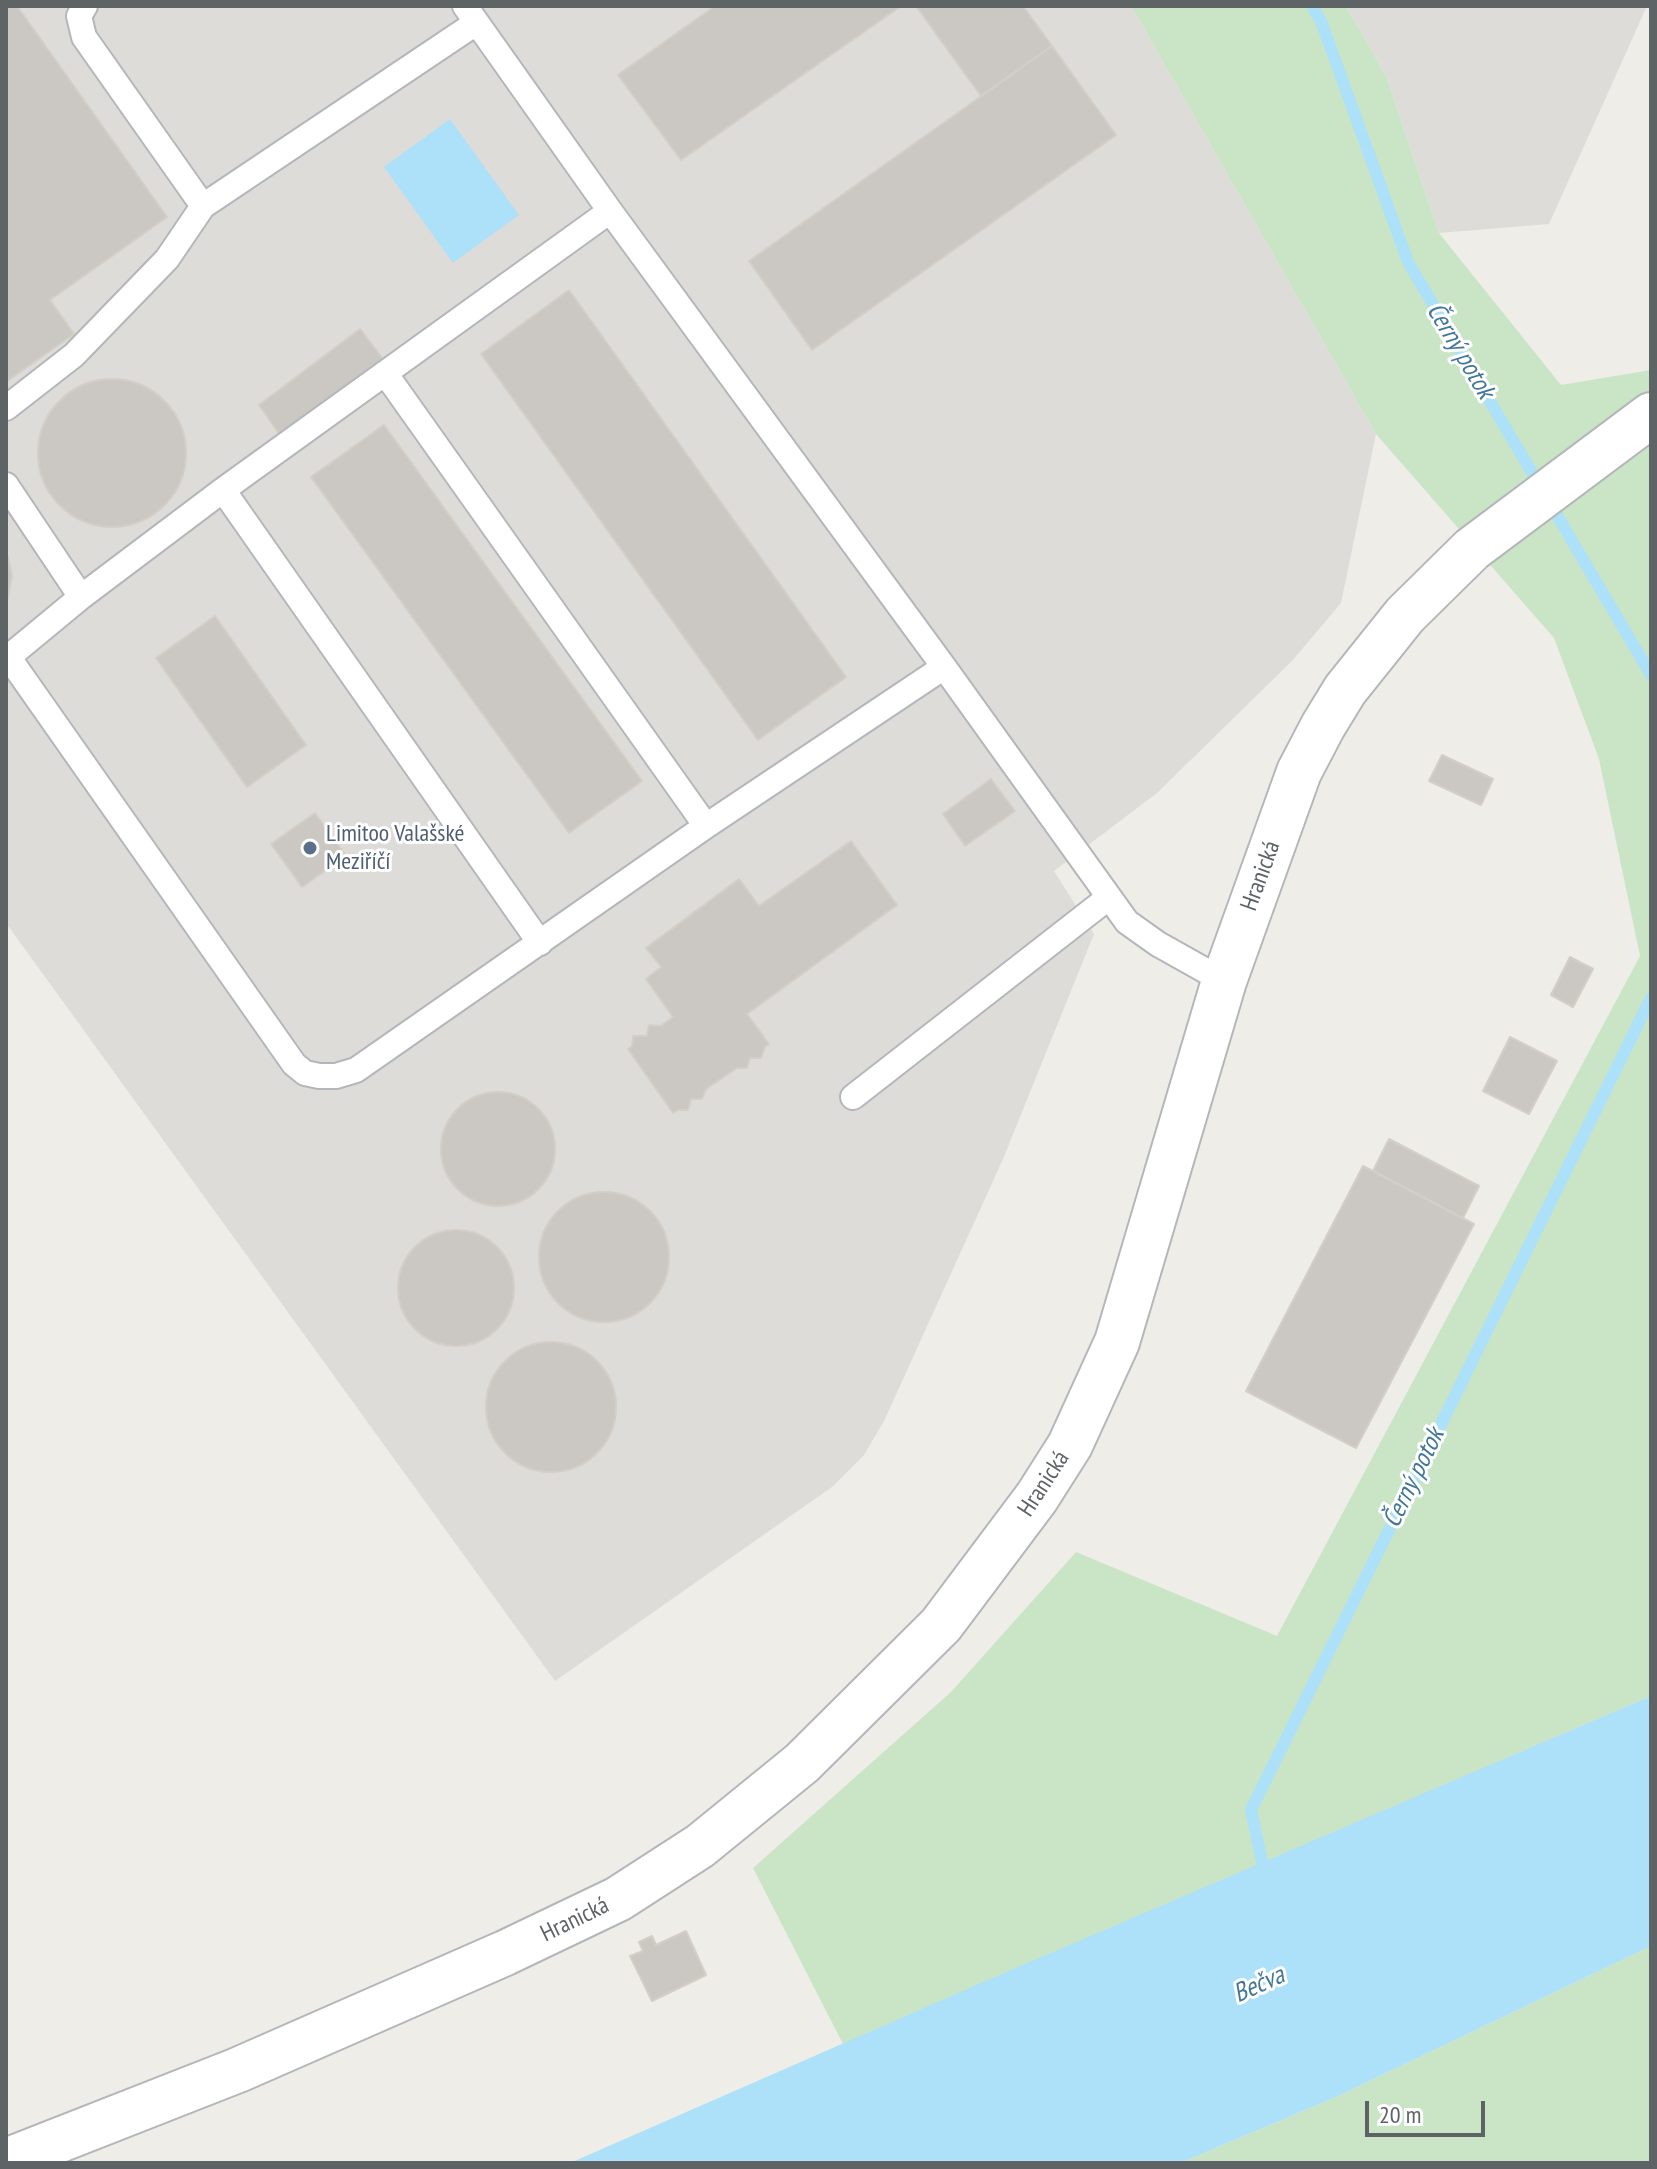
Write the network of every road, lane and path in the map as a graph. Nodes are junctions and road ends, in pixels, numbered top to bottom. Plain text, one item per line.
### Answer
1 (85, 6) edge
2 (470, 14) edge
3 (203, 206) junction
4 (610, 211) junction
5 (385, 373) junction
6 (6, 408) edge
7 (1651, 415) edge
8 (6, 485) edge
9 (223, 490) junction
10 (81, 597) junction
11 (8, 658) edge
12 (944, 667) junction
13 (706, 826) junction
14 (1108, 898) junction
15 (540, 943) junction
16 (1224, 981) junction
17 (853, 1097) dead end
18 (6, 2161) edge

1 - 3 lane
2 - 3 lane
2 - 4 lane
3 - 6 lane
4 - 5 lane
4 - 12 lane
5 - 9 lane
5 - 13 lane
7 - 16 street, Hranická
8 - 10 lane
9 - 10 lane
9 - 15 lane
10 - 11 lane
11 - 15 lane
12 - 13 lane
12 - 14 lane
13 - 15 lane
14 - 16 lane
14 - 17 lane
16 - 18 street, Hranická

